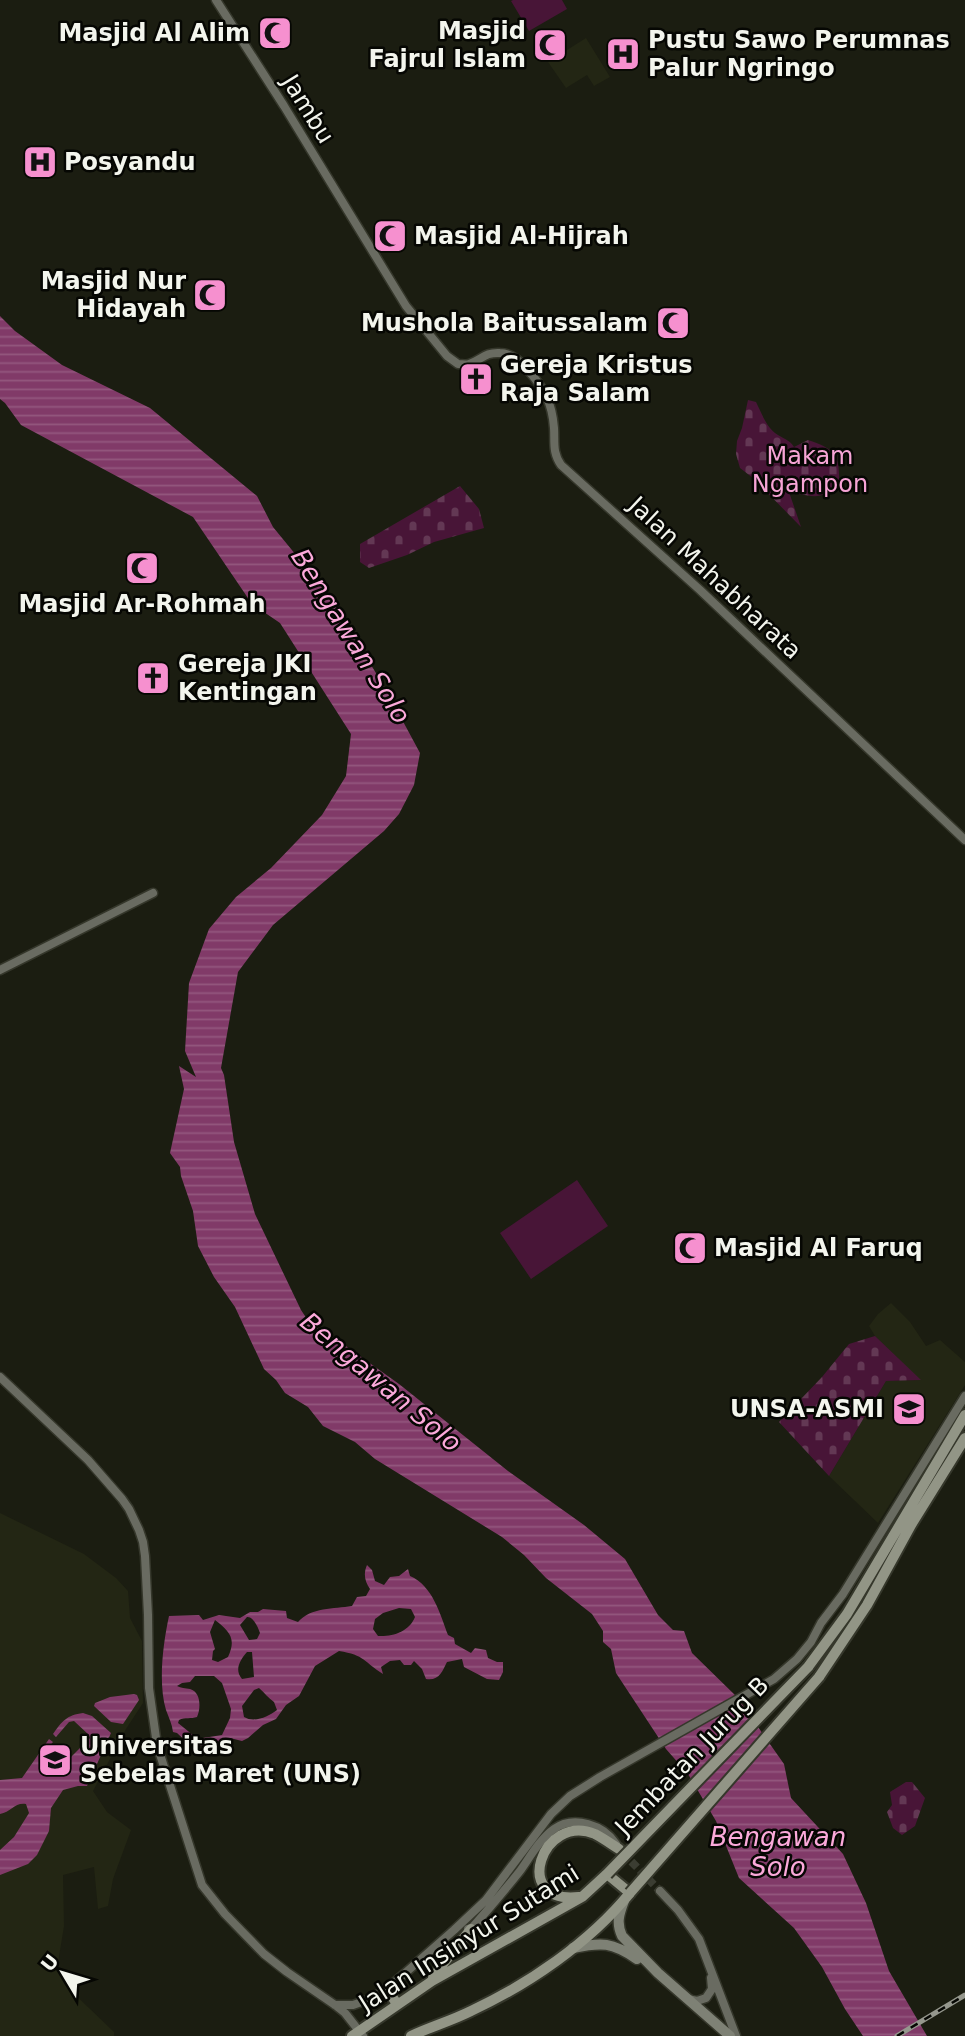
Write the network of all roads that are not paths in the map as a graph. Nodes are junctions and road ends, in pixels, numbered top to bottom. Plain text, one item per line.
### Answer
1 (216, 0) edge
2 (470, 364) joint
3 (965, 840) edge
4 (153, 893) dead end
5 (0, 971) edge
6 (0, 1377) edge
7 (965, 1396) edge
8 (965, 1415) edge
9 (965, 1438) edge
10 (944, 1439) junction
11 (843, 1594) junction
12 (855, 1601) junction
13 (540, 1837) junction
14 (619, 1849) joint
15 (607, 1874) junction
16 (660, 1891) tunnel mouth
17 (582, 1897) junction
18 (627, 1897) junction
19 (471, 1929) junction
20 (454, 1930) junction
21 (573, 1948) junction
22 (709, 1965) junction
23 (658, 1973) junction
24 (432, 1981) junction
25 (387, 1989) junction
26 (688, 1999) junction
27 (397, 2004) junction
28 (335, 2005) junction
29 (357, 2031) edge
30 (418, 2034) edge
31 (730, 2036) edge
32 (736, 2036) edge

1 - 2 street, Jambu
2 - 3 street, Jalan Mahabharata
4 - 5 street
6 - 28 street
7 - 10 street
8 - 10 highway, Jembatan Jurug B
9 - 18 highway, bridge
10 - 11 street
10 - 12 highway, Jembatan Jurug B
11 - 12 highway
11 - 13 street
12 - 15 highway, Jembatan Jurug B, bridge
13 - 14 street
13 - 19 street
13 - 20 street
14 - 17 highway
15 - 17 highway, Jalan Insinyur Sutami
15 - 18 highway
16 - 22 street
17 - 24 highway, Jalan Insinyur Sutami
18 - 21 highway
18 - 23 main road
19 - 20 street
19 - 24 highway
20 - 25 street
21 - 23 main road
21 - 30 highway
22 - 26 street
22 - 32 street
23 - 26 main road
24 - 27 highway, Jalan Insinyur Sutami
25 - 27 highway
25 - 28 street
26 - 31 main road
27 - 29 highway, Jalan Insinyur Sutami
28 - 29 street

